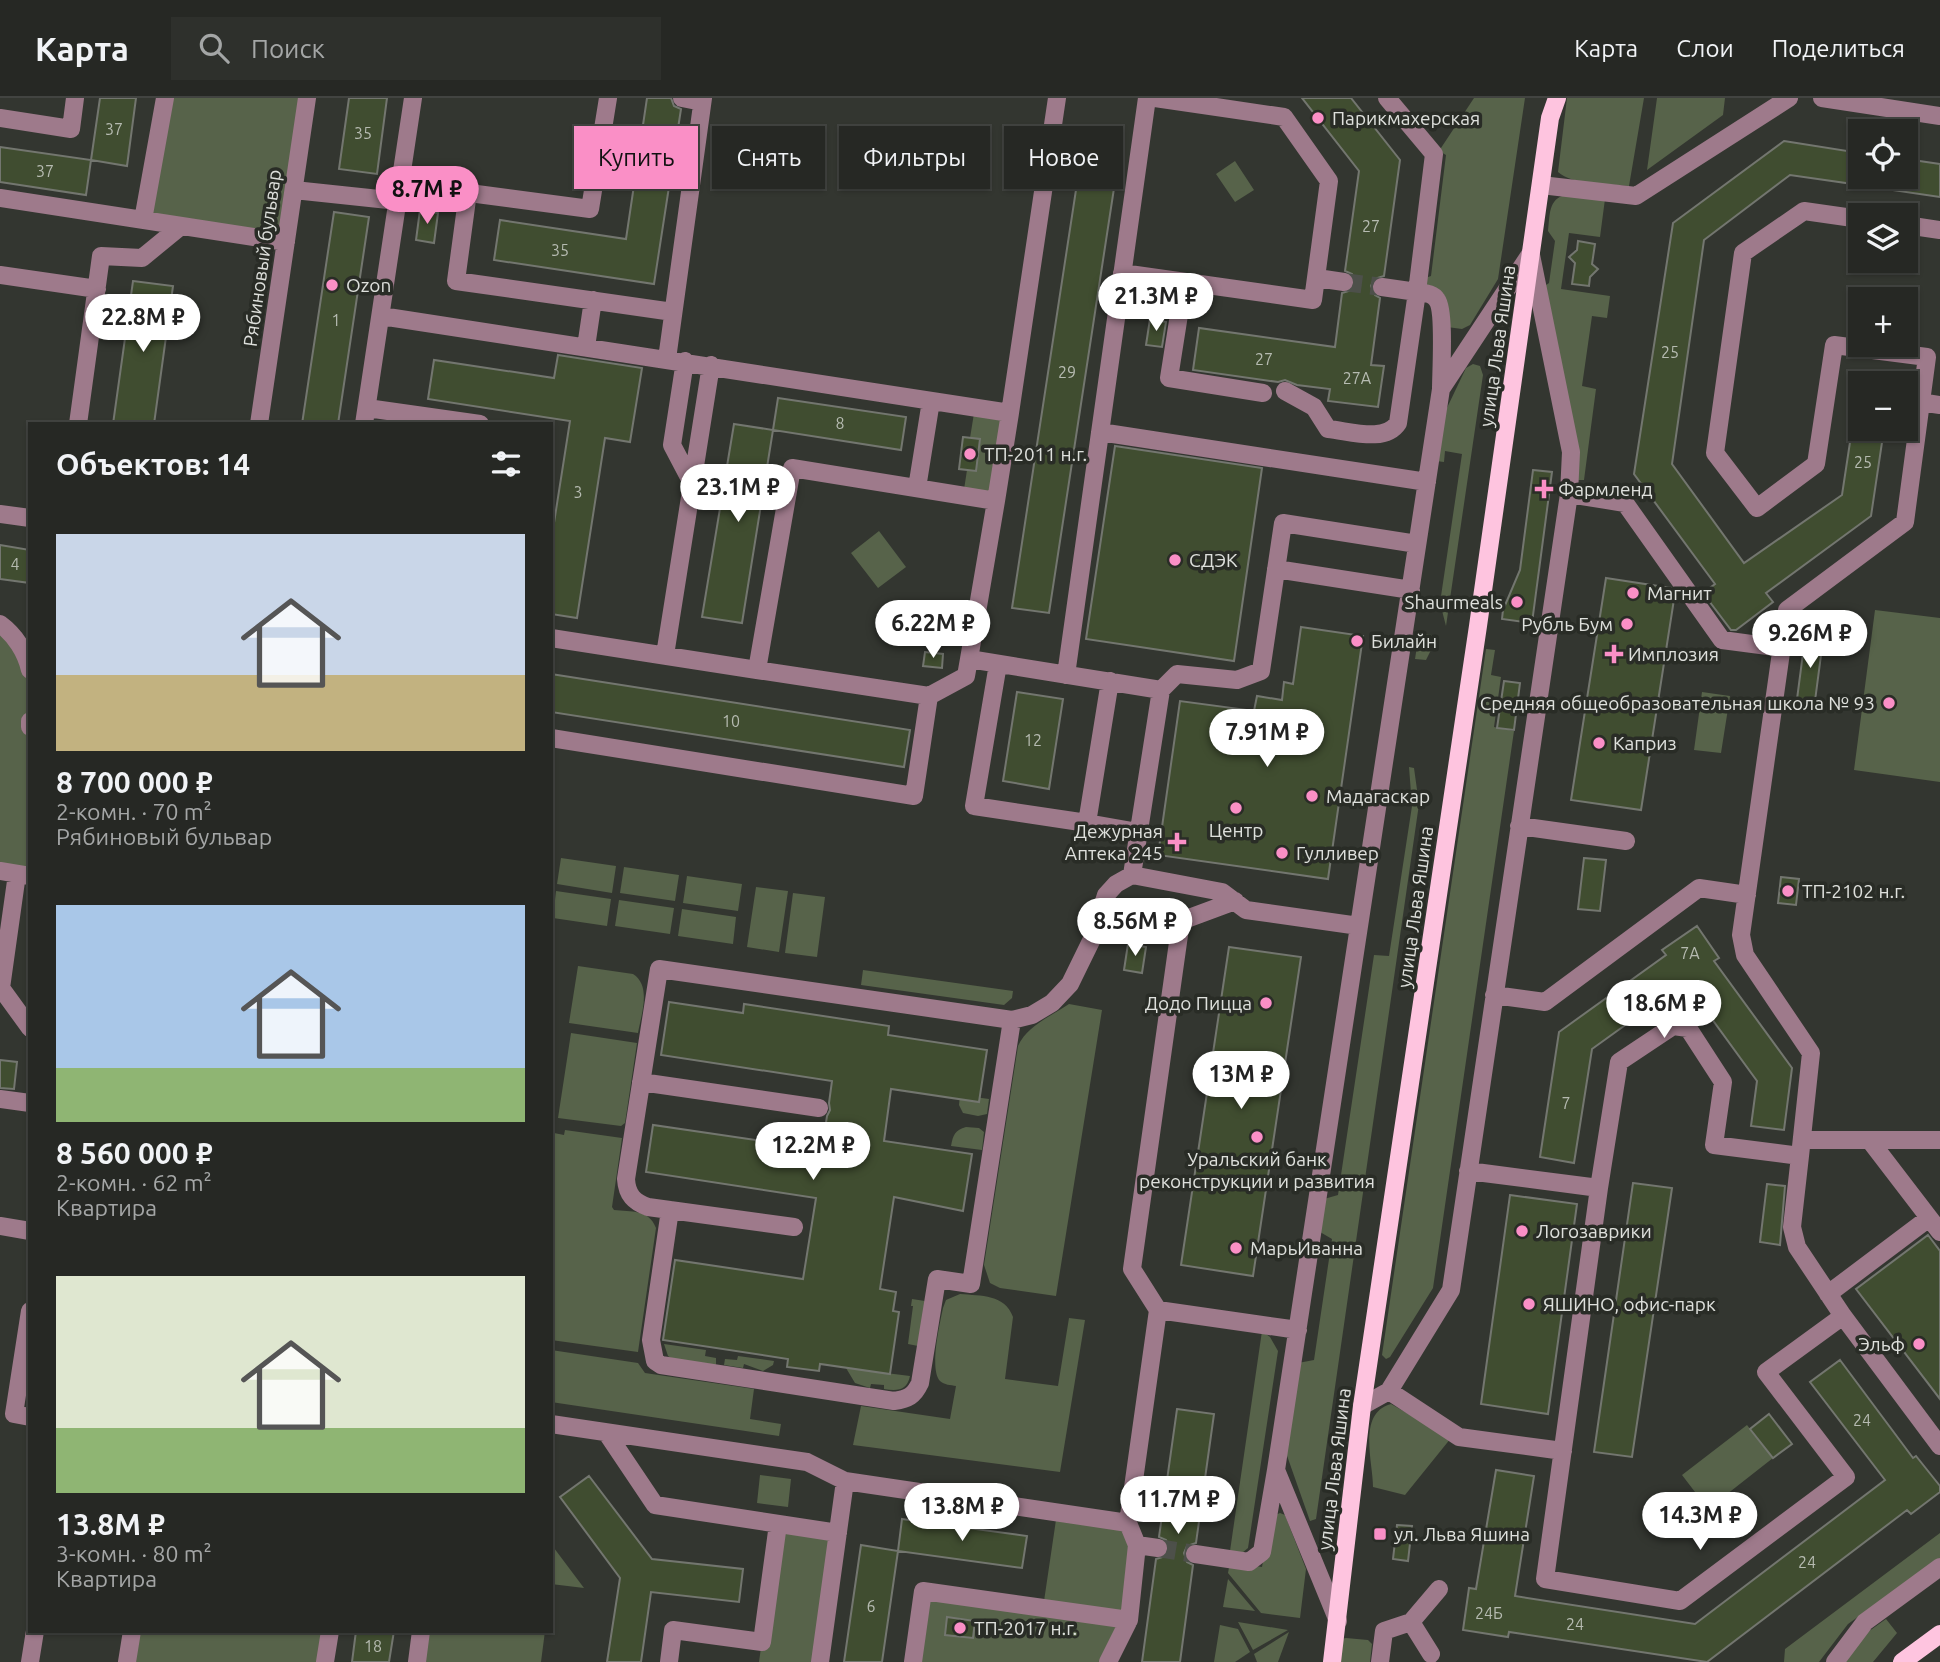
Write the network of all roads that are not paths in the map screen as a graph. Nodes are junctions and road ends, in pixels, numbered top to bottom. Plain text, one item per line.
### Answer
1 (75, 98) edge
2 (164, 98) edge
3 (307, 98) edge
4 (413, 98) edge
5 (608, 98) edge
6 (682, 98) edge
7 (1056, 98) edge
8 (1147, 98) edge
9 (1155, 98) edge
10 (1387, 98) edge
11 (1548, 98) edge
12 (1557, 98) edge
13 (1789, 98) edge
14 (1822, 98) edge
15 (703, 100) edge
16 (1940, 116) edge
17 (0, 118) edge
18 (1550, 118) junction
19 (1541, 185) junction
20 (294, 190) junction
21 (468, 192) junction
22 (399, 193) junction
23 (0, 198) edge
24 (1848, 217) edge
25 (143, 220) junction
26 (181, 226) junction
27 (1918, 227) edge
28 (1940, 230) edge
29 (286, 242) junction
30 (1531, 253) junction
31 (1122, 273) junction
32 (0, 275) edge
33 (1317, 278) junction
34 (1343, 282) tunnel mouth
35 (1184, 283) junction
36 (1382, 287) tunnel mouth
37 (97, 289) junction
38 (1416, 292) junction
39 (593, 300) junction
40 (673, 312) junction
41 (381, 316) junction
42 (586, 347) junction
43 (676, 360) junction
44 (711, 365) junction
45 (1441, 389) junction
46 (1285, 391) dead end
47 (1263, 393) dead end
48 (931, 401) junction
49 (1920, 401) junction
50 (1940, 405) edge
51 (1010, 413) junction
52 (366, 416) edge
53 (78, 422) edge
54 (259, 422) edge
55 (452, 422) edge
56 (1100, 432) junction
57 (1427, 482) junction
58 (692, 483) junction
59 (917, 488) junction
60 (1569, 494) junction
61 (996, 501) junction
62 (0, 514) edge
63 (28, 518) edge
64 (1418, 544) junction
65 (1276, 569) junction
66 (1410, 590) junction
67 (0, 624) edge
68 (553, 638) edge
69 (1782, 648) junction
70 (664, 655) junction
71 (969, 659) junction
72 (998, 664) junction
73 (28, 665) edge
74 (757, 670) junction
75 (1066, 674) junction
76 (1110, 681) junction
77 (1161, 690) junction
78 (929, 696) junction
79 (553, 738) edge
80 (1087, 823) junction
81 (1519, 826) junction
82 (1138, 832) junction
83 (1626, 841) dead end
84 (16, 874) edge
85 (1132, 875) junction
86 (1747, 895) junction
87 (1235, 901) junction
88 (1359, 926) junction
89 (1494, 995) junction
90 (1012, 1020) junction
91 (28, 1025) edge
92 (641, 1082) junction
93 (0, 1099) edge
94 (28, 1103) edge
95 (820, 1108) dead end
96 (1940, 1140) edge
97 (1871, 1142) junction
98 (1801, 1148) junction
99 (1468, 1171) junction
100 (1599, 1188) junction
101 (670, 1210) junction
102 (1935, 1225) edge
103 (0, 1226) edge
104 (794, 1227) dead end
105 (28, 1231) edge
106 (1828, 1294) junction
107 (1158, 1310) junction
108 (1843, 1316) junction
109 (28, 1324) edge
110 (1298, 1331) junction
111 (1389, 1391) junction
112 (1362, 1406) junction
113 (28, 1417) edge
114 (553, 1424) edge
115 (606, 1432) junction
116 (1940, 1446) edge
117 (1563, 1451) junction
118 (1276, 1470) junction
119 (845, 1481) junction
120 (1128, 1523) junction
121 (778, 1524) junction
122 (838, 1533) junction
123 (1137, 1545) junction
124 (1158, 1548) tunnel mouth
125 (1195, 1554) tunnel mouth
126 (1940, 1567) edge
127 (1440, 1589) dead end
128 (1129, 1620) junction
129 (1338, 1621) junction
130 (1411, 1622) junction
131 (35, 1633) edge
132 (132, 1633) edge
133 (330, 1633) edge
134 (421, 1633) edge
135 (1940, 1634) edge
136 (1431, 1654) dead end
137 (30, 1662) edge
138 (127, 1662) edge
139 (325, 1662) edge
140 (417, 1662) edge
141 (669, 1662) edge
142 (820, 1662) edge
143 (913, 1662) edge
144 (1108, 1662) edge
145 (1332, 1662) edge
146 (1380, 1662) edge
147 (1835, 1662) edge
148 (1902, 1662) edge

1 - 17 street
2 - 25 street
3 - 20 street, Рябиновый бульвар
4 - 22 street
5 - 21 street
6 - 15 street
7 - 51 street
8 - 31 street
9 - 33 street
10 - 38 street
11 - 18 main road, улица Льва Яшина
12 - 18 main road, улица Льва Яшина
13 - 19 street
14 - 16 street
15 - 40 street
18 - 19 main road, улица Льва Яшина
19 - 30 main road, улица Льва Яшина
20 - 22 street
20 - 29 street, Рябиновый бульвар
21 - 22 street
21 - 39 street
22 - 41 street
23 - 25 street
24 - 49 street
25 - 26 street
26 - 29 street
26 - 37 street
27 - 28 street
29 - 54 street, Рябиновый бульвар
30 - 45 street
30 - 60 street
30 - 112 main road, улица Льва Яшина
31 - 35 street
31 - 56 street
32 - 37 street
33 - 34 street
33 - 35 street
35 - 47 street
36 - 38 street
37 - 53 street
38 - 45 street
38 - 46 street
39 - 40 street
39 - 42 street
40 - 43 street
41 - 42 street
41 - 52 street
42 - 43 street
43 - 44 street
43 - 58 street
44 - 48 street
44 - 58 street
45 - 57 street
48 - 51 street
48 - 59 street
49 - 50 street
49 - 69 street
51 - 61 street
52 - 55 street
56 - 57 street
56 - 75 street
57 - 64 street
58 - 70 street
59 - 61 street
59 - 74 street
60 - 69 street
60 - 81 street
61 - 71 street
62 - 63 street
64 - 65 street
64 - 66 street
65 - 66 street
65 - 77 street
66 - 88 street
67 - 73 street
68 - 70 street
69 - 86 street
70 - 74 street
71 - 72 street
71 - 78 street
72 - 75 street
72 - 80 street
74 - 78 street
75 - 76 street
76 - 77 street
76 - 80 street
77 - 82 street
78 - 79 street
80 - 82 street
81 - 83 street
81 - 89 street
82 - 85 street
84 - 91 street
85 - 87 street
85 - 90 street
86 - 89 street
86 - 98 street
87 - 88 street
87 - 107 street
88 - 110 street
89 - 99 street
90 - 92 street
90 - 101 street
92 - 95 street
92 - 101 street
93 - 94 street
96 - 97 street
97 - 98 street
97 - 102 street
98 - 100 street
98 - 106 street
99 - 100 street
99 - 111 street
100 - 117 street
101 - 104 street
102 - 106 street
103 - 105 street
106 - 108 street
107 - 110 street
107 - 120 street
108 - 116 street
108 - 117 street
109 - 113 street
110 - 118 street
111 - 112 street
111 - 117 street
112 - 129 main road, улица Льва Яшина
114 - 115 street
115 - 119 street
115 - 121 street
118 - 125 street
118 - 129 street
119 - 120 street
119 - 122 street
120 - 123 street
121 - 122 street
121 - 141 street
122 - 142 street
123 - 124 street
123 - 128 street
126 - 147 street
127 - 130 street
128 - 143 street
128 - 144 street
129 - 145 main road, улица Льва Яшина
130 - 136 street
130 - 146 street
131 - 137 street
132 - 138 street
133 - 139 street
134 - 140 street
135 - 148 main road

